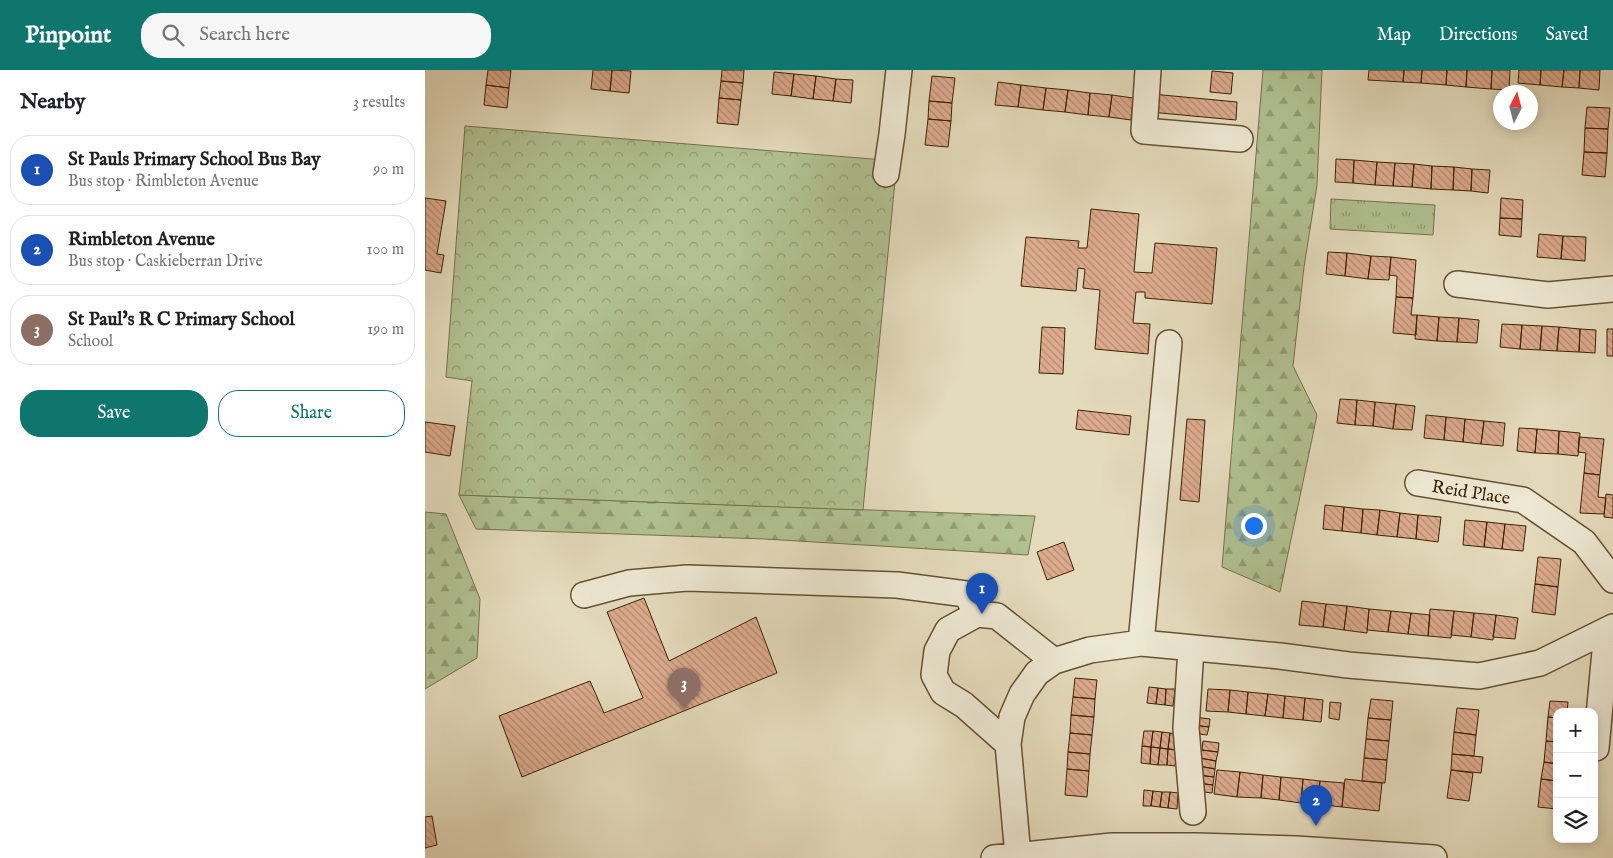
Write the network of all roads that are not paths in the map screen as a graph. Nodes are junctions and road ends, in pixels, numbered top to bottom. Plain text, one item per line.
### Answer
1 (899, 70) edge
2 (1148, 70) edge
3 (1240, 139) dead end
4 (886, 174) dead end
5 (1457, 284) dead end
6 (1613, 289) edge
7 (1169, 343) dead end
8 (1418, 483) dead end
9 (1613, 580) edge
10 (583, 595) dead end
11 (977, 614) junction
12 (1610, 629) edge
13 (1141, 643) junction
14 (1191, 648) junction
15 (1054, 661) junction
16 (1598, 724) edge
17 (1008, 744) junction
18 (1193, 812) dead end
19 (1006, 857) edge
20 (1434, 858) edge

1 - 4 street
2 - 3 street
5 - 6 street
7 - 13 street
8 - 9 street, Reid Place
10 - 11 street
11 - 15 street
11 - 17 street
12 - 14 street
12 - 16 street
13 - 14 street
13 - 15 street
14 - 18 street
15 - 17 street
17 - 19 street
19 - 20 street

